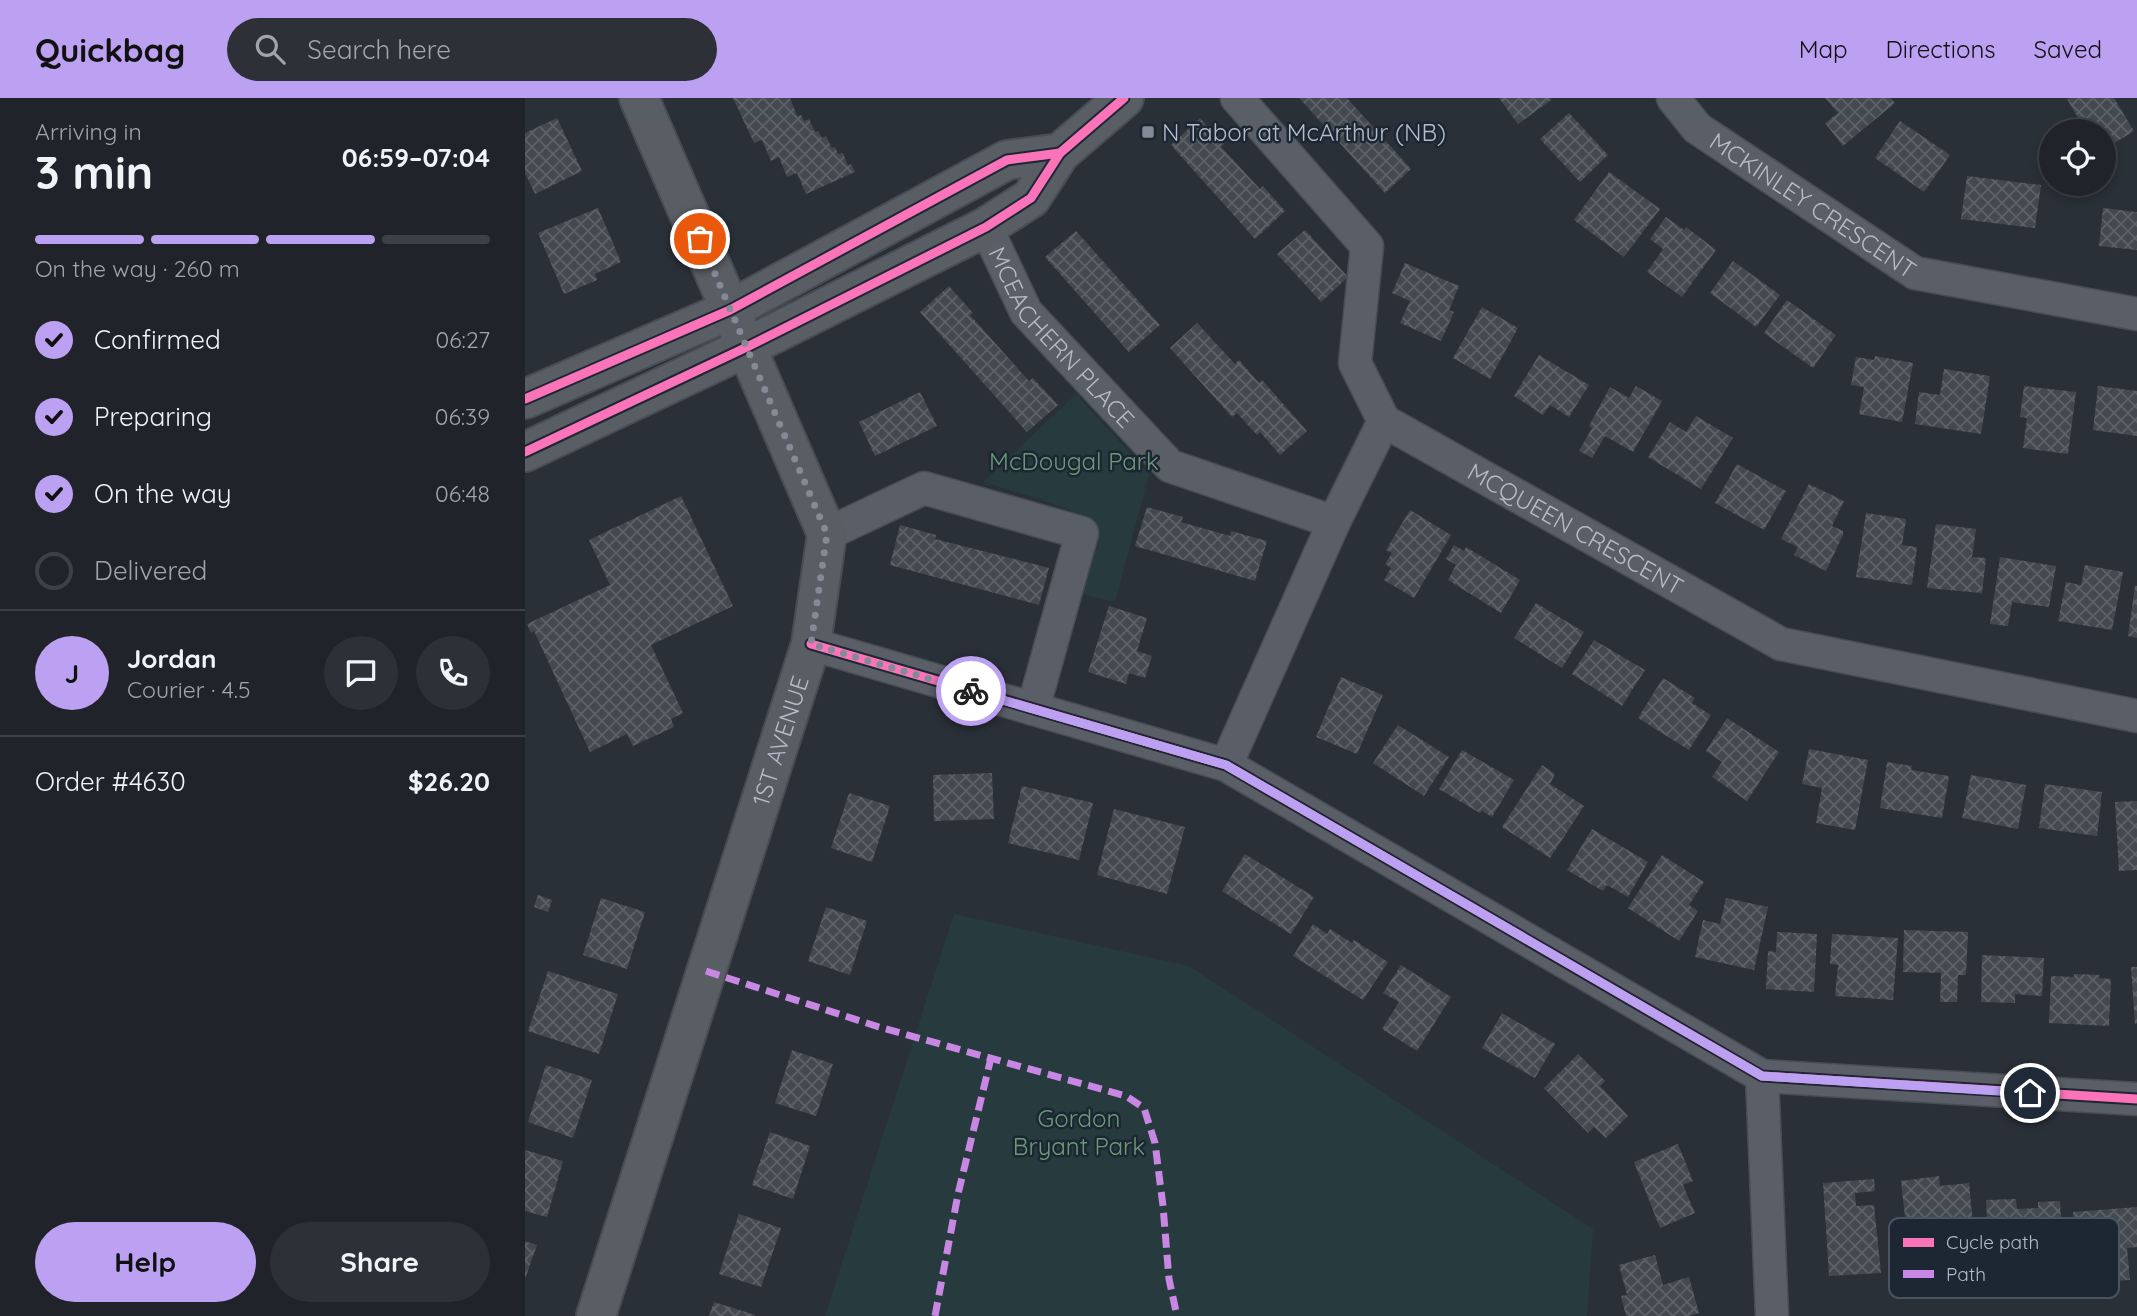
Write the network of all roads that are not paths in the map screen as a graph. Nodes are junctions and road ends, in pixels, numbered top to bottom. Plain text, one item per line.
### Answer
1 (639, 98) edge
2 (1124, 98) edge
3 (1237, 98) edge
4 (1673, 98) edge
5 (1060, 153) junction
6 (986, 228) junction
7 (730, 310) junction
8 (2137, 314) edge
9 (747, 347) junction
10 (525, 399) edge
11 (1384, 421) junction
12 (525, 452) edge
13 (1334, 522) junction
14 (827, 534) junction
15 (811, 644) junction
16 (1033, 709) junction
17 (2137, 716) edge
18 (1226, 765) junction
19 (1762, 1076) junction
20 (2137, 1099) edge
21 (596, 1316) edge
22 (1772, 1316) edge

1 - 7 street
2 - 5 street
3 - 11 street
4 - 8 street, MCKINLEY CRESCENT
5 - 6 street
5 - 7 street
6 - 9 street
6 - 13 street, MCEACHERN PLACE
7 - 9 street
7 - 10 street
9 - 12 street
9 - 14 street
11 - 13 street
11 - 17 street, MCQUEEN CRESCENT
13 - 18 street
14 - 15 street, 1ST AVENUE
14 - 16 street
15 - 16 street
15 - 21 street, 1ST AVENUE
16 - 18 street
18 - 19 street
19 - 20 street
19 - 22 street

